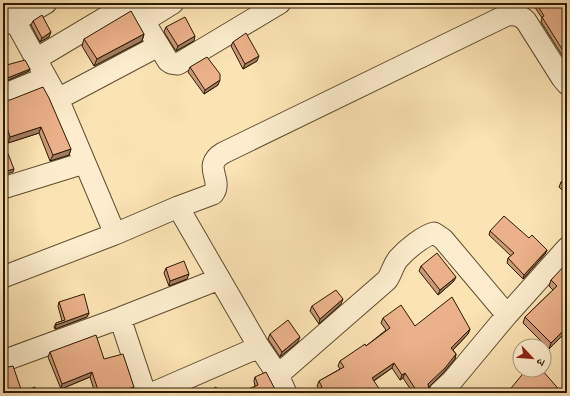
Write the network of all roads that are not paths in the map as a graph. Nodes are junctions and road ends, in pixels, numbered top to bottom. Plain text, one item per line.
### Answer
1 (46, 3) edge
2 (132, 3) edge
3 (173, 3) edge
4 (280, 3) edge
5 (9, 16) edge
6 (144, 21) junction
7 (158, 46) junction
8 (36, 59) junction
9 (45, 78) junction
10 (567, 84) edge
11 (3, 95) edge
12 (58, 100) junction
13 (84, 163) junction
14 (3, 188) edge
15 (178, 207) junction
16 (115, 234) junction
17 (567, 248) edge
18 (3, 277) edge
19 (219, 279) junction
20 (507, 315) junction
21 (120, 318) junction
22 (259, 347) junction
23 (3, 361) edge
24 (282, 384) edge
25 (145, 393) edge
26 (153, 393) edge
27 (439, 393) edge

1 - 5 street
2 - 6 street
2 - 8 street
3 - 6 street
4 - 7 street
5 - 8 street
6 - 7 street
7 - 12 street
8 - 9 street
9 - 11 street
9 - 12 street
10 - 15 street
12 - 13 street
13 - 14 street
13 - 16 street
15 - 16 street
15 - 19 street
16 - 18 street
17 - 20 street
19 - 21 street
19 - 22 street
20 - 24 street
20 - 27 street
21 - 23 street
21 - 25 street
22 - 24 street
22 - 26 street

